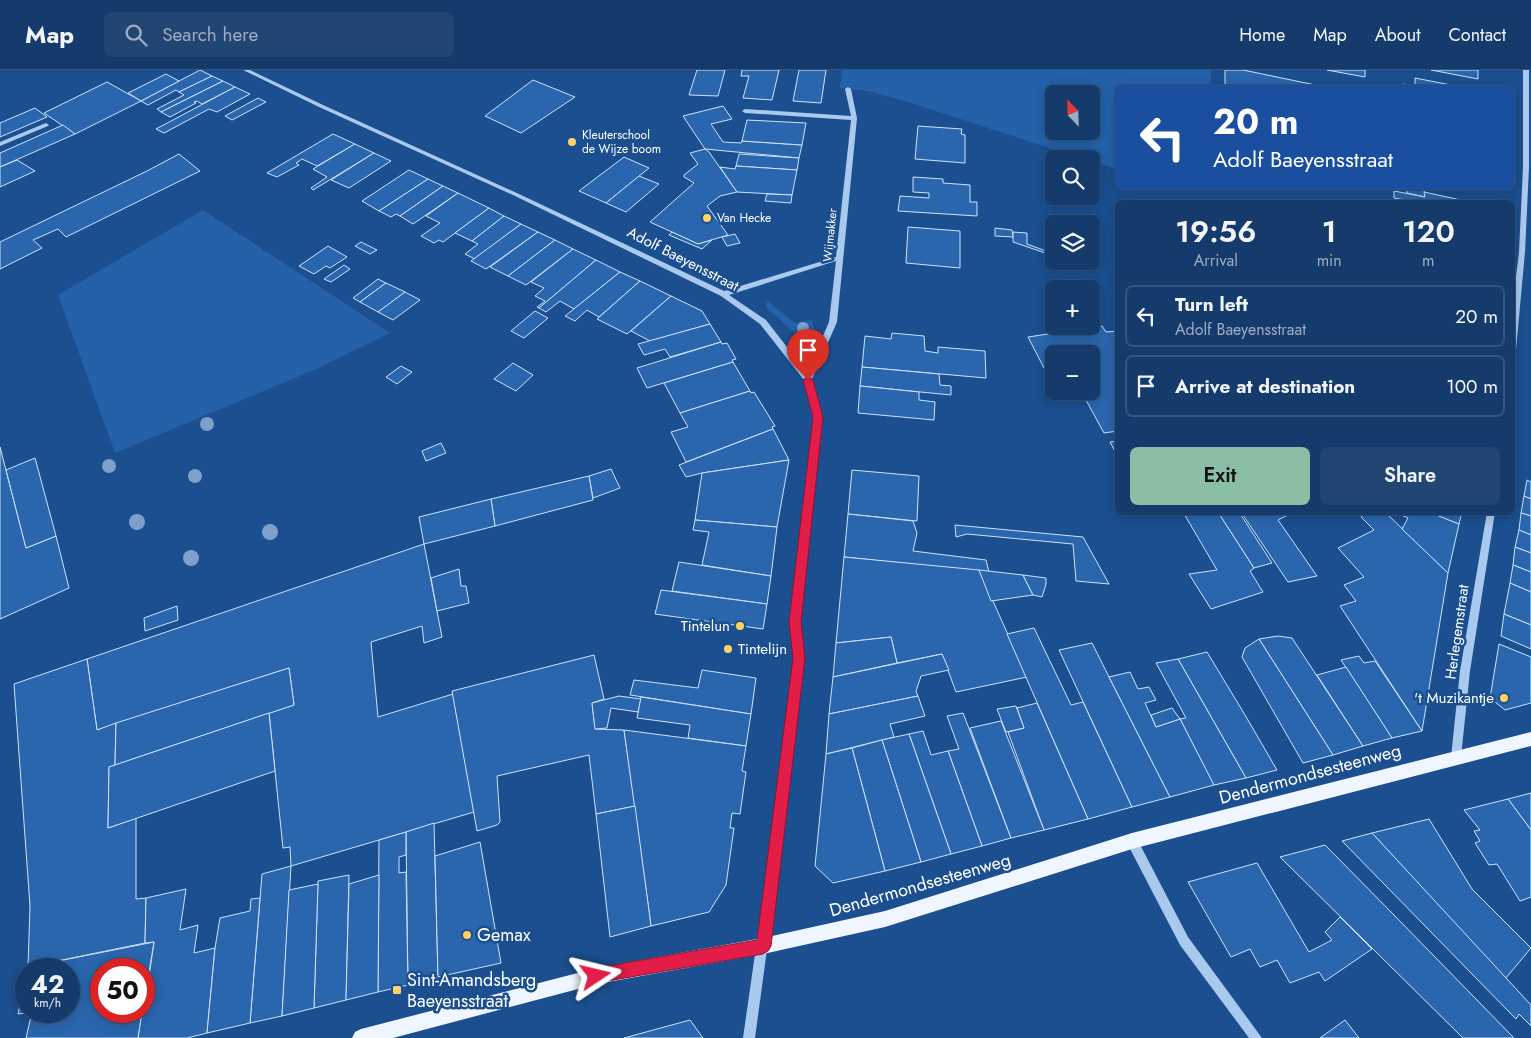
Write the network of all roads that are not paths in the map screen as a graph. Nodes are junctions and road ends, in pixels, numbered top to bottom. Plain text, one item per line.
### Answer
1 (246, 70) edge
2 (1526, 70) edge
3 (848, 88) dead end
4 (745, 111) dead end
5 (854, 118) junction
6 (46, 125) dead end
7 (0, 144) edge
8 (839, 258) junction
9 (723, 294) junction
10 (1515, 321) edge
11 (808, 380) junction
12 (1491, 515) edge
13 (1531, 739) edge
14 (1456, 757) junction
15 (1132, 841) junction
16 (763, 946) junction
17 (361, 1038) edge
18 (749, 1038) edge
19 (1256, 1038) edge

1 - 9 street, Adolf Baeyensstraat
2 - 10 street
3 - 5 street, Wijmakker
4 - 5 street
5 - 8 street, Wijmakker
6 - 7 street
8 - 9 street
8 - 11 street, Wijmakker
9 - 11 street, Adolf Baeyensstraat
11 - 16 street, Adolf Baeyensstraat
12 - 14 street, Herlegemstraat
13 - 14 main road, Dendermondsesteenweg
14 - 15 main road, Dendermondsesteenweg
15 - 16 main road, Dendermondsesteenweg
15 - 19 street
16 - 17 main road, Dendermondsesteenweg
16 - 18 street, Adolf Baeyensstraat

